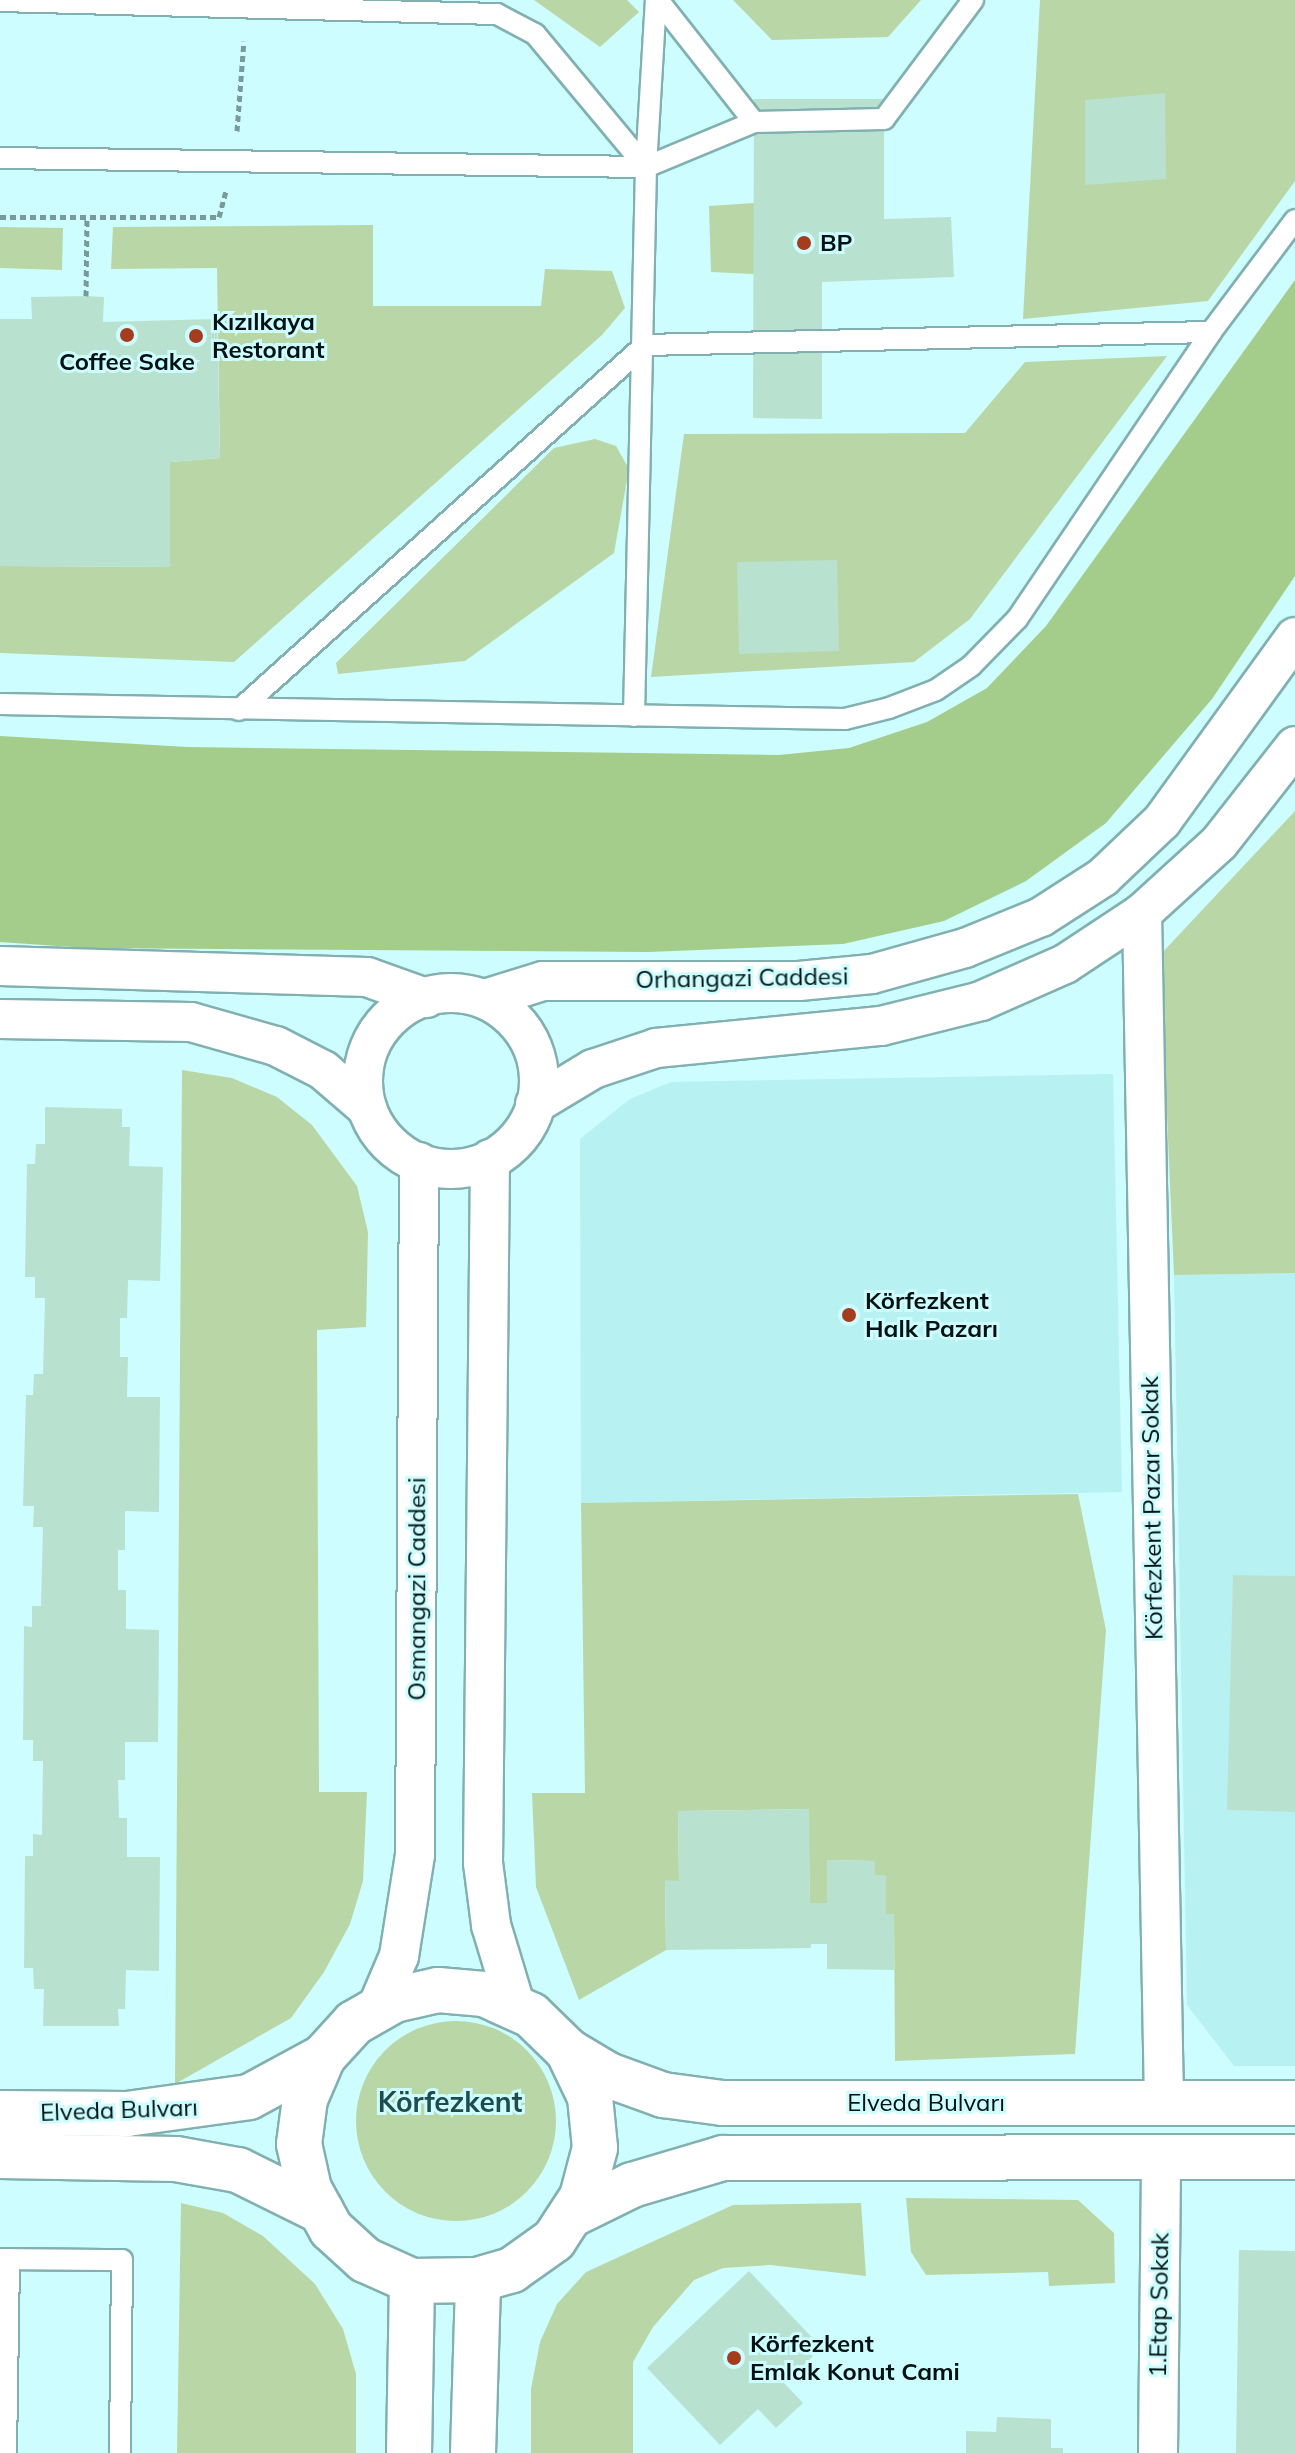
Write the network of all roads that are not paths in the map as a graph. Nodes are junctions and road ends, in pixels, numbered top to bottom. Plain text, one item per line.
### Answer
1 (657, 0) edge
2 (973, 0) edge
3 (0, 1) edge
4 (754, 122) junction
5 (0, 158) edge
6 (646, 167) junction
7 (1295, 220) edge
8 (1211, 332) junction
9 (645, 345) junction
10 (1295, 637) edge
11 (0, 704) edge
12 (239, 710) junction
13 (634, 716) junction
14 (1295, 746) edge
15 (1142, 913) junction
16 (0, 966) edge
17 (426, 998) junction
18 (485, 999) junction
19 (0, 1019) edge
20 (535, 1104) junction
21 (367, 1108) junction
22 (490, 1159) junction
23 (419, 1162) junction
24 (516, 2008) junction
25 (376, 2010) junction
26 (568, 2051) junction
27 (323, 2057) junction
28 (1164, 2103) junction
29 (1295, 2103) edge
30 (0, 2113) edge
31 (0, 2156) edge
32 (1161, 2157) junction
33 (1295, 2157) edge
34 (321, 2211) junction
35 (571, 2215) junction
36 (4, 2259) edge
37 (478, 2280) junction
38 (412, 2281) junction
39 (6, 2453) edge
40 (120, 2453) edge
41 (409, 2453) edge
42 (473, 2453) edge
43 (1158, 2453) edge

1 - 4 lane
1 - 6 lane
2 - 4 lane
3 - 6 lane
4 - 6 lane
5 - 6 lane
6 - 9 lane
7 - 8 lane
8 - 9 lane
8 - 13 lane
9 - 12 lane
9 - 13 lane
10 - 18 street, Orhangazi Caddesi
11 - 12 lane
12 - 13 lane
14 - 15 street
15 - 20 street
15 - 28 street, Körfezkent Pazar Sokak
16 - 17 street
17 - 18 street
17 - 21 street
18 - 20 street
19 - 21 street
20 - 22 street
21 - 23 street
22 - 23 street
22 - 24 street
23 - 25 street, Osmangazi Caddesi
24 - 25 main road
24 - 26 main road
25 - 27 main road
26 - 28 main road, Elveda Bulvarı
26 - 35 main road
27 - 30 main road, Elveda Bulvarı
27 - 34 main road
28 - 29 main road, Elveda Bulvarı
31 - 34 main road, Elveda Bulvarı
32 - 33 main road
32 - 35 main road
32 - 43 street, 1.Etap Sokak
34 - 38 main road
35 - 37 main road
36 - 39 lane
36 - 40 lane
37 - 38 main road
37 - 42 main road
38 - 41 main road

